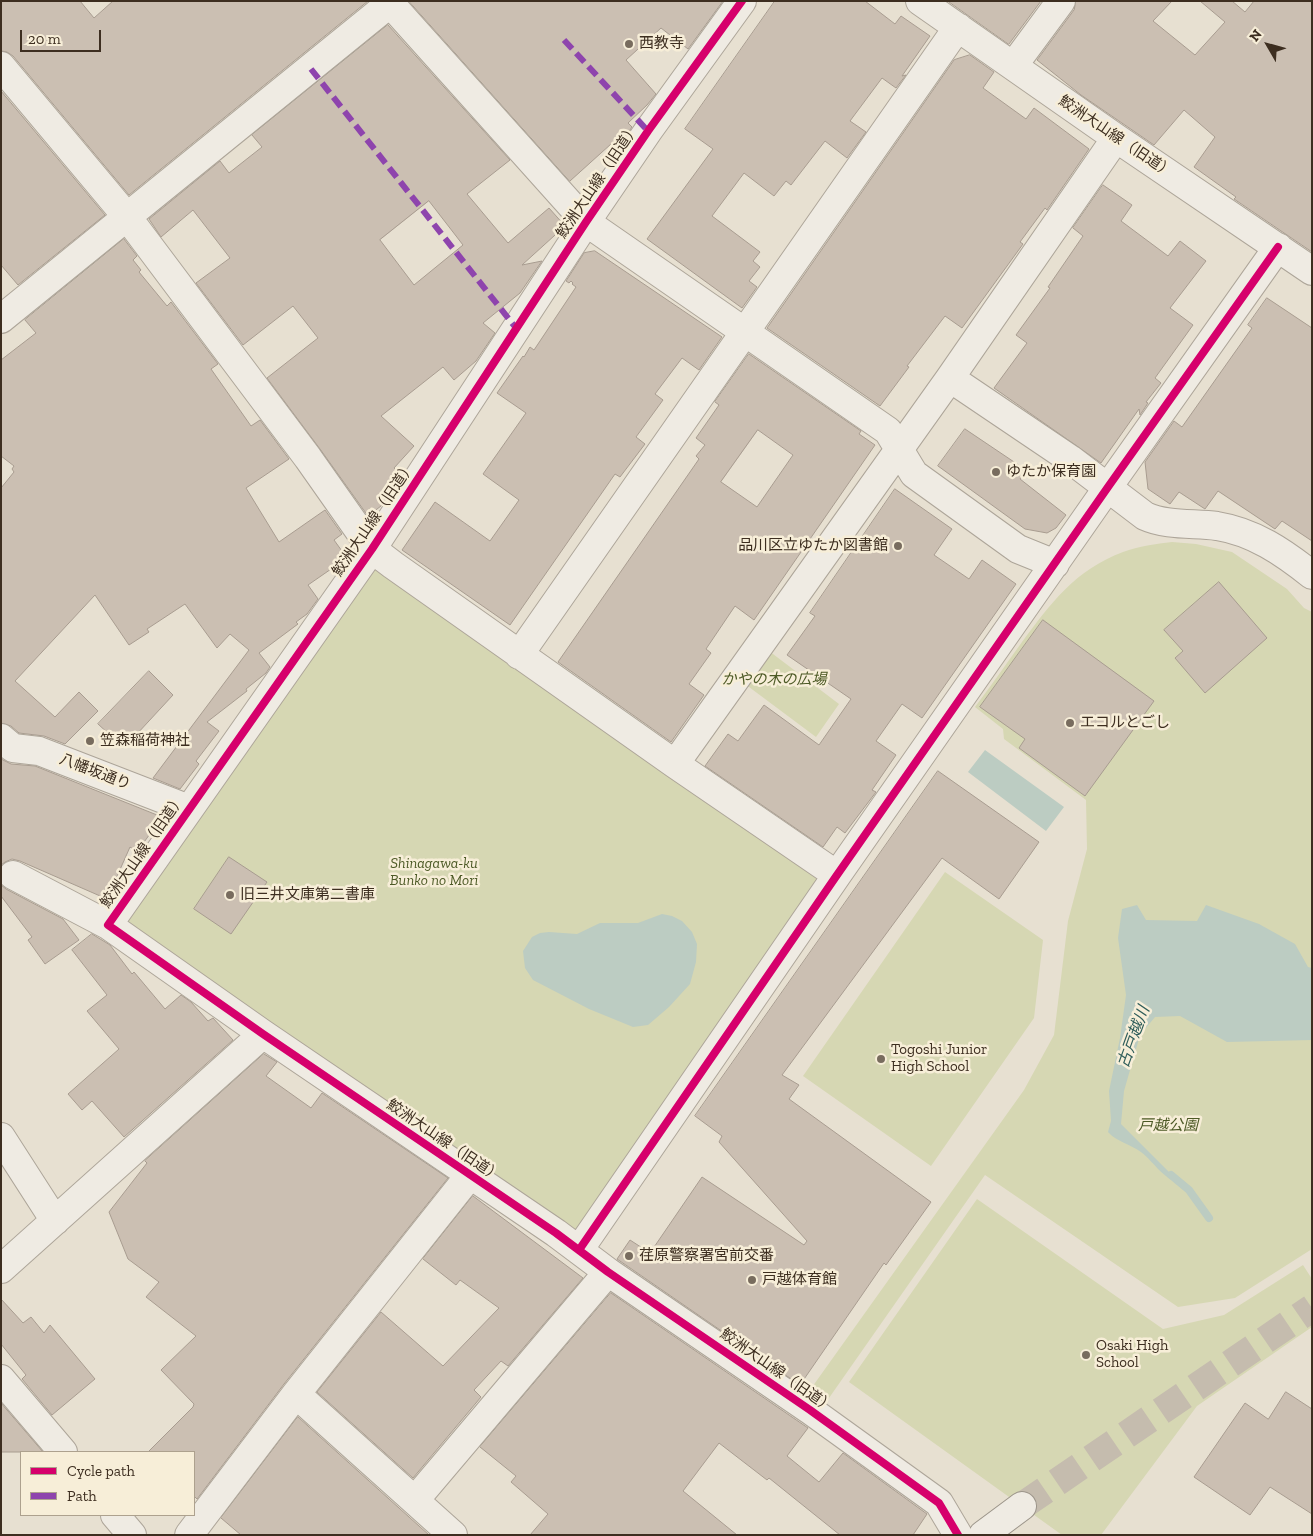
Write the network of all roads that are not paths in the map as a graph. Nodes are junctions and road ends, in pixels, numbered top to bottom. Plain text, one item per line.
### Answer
1 (742, 1) edge
2 (920, 1) edge
3 (1061, 1) edge
4 (391, 2) edge
5 (958, 27) junction
6 (1, 66) edge
7 (1013, 66) junction
8 (1116, 138) junction
9 (128, 218) junction
10 (586, 222) junction
11 (1278, 247) junction
12 (1312, 271) edge
13 (1, 319) edge
14 (744, 332) junction
15 (950, 378) junction
16 (898, 449) junction
17 (1108, 487) junction
18 (372, 549) junction
19 (1055, 564) junction
20 (1312, 575) edge
21 (519, 655) junction
22 (5, 748) edge
23 (675, 764) junction
24 (190, 809) junction
25 (13, 875) dead end
26 (837, 876) junction
27 (108, 925) junction
28 (263, 1034) junction
29 (1, 1137) edge
30 (470, 1175) junction
31 (54, 1221) junction
32 (579, 1250) junction
33 (1, 1269) edge
34 (608, 1272) junction
35 (1, 1379) edge
36 (296, 1394) junction
37 (62, 1451) edge
38 (415, 1500) junction
39 (1022, 1506) tunnel mouth
40 (116, 1516) edge
41 (132, 1535) edge
42 (189, 1535) edge
43 (453, 1535) edge
44 (958, 1535) edge
45 (983, 1535) edge

1 - 10 street, 鮫洲大山線（旧道）
2 - 5 street, 鮫洲大山線（旧道）
3 - 7 street
4 - 9 street
4 - 10 street
5 - 7 street, 鮫洲大山線（旧道）
5 - 14 street
6 - 9 street
7 - 8 street, 鮫洲大山線（旧道）
8 - 11 street, 鮫洲大山線（旧道）
8 - 15 street
9 - 13 street
9 - 18 street
10 - 14 street
10 - 18 street, 鮫洲大山線（旧道）
11 - 12 street, 鮫洲大山線（旧道）
11 - 17 street
14 - 16 street
14 - 21 street
15 - 16 street
15 - 17 street
16 - 19 street
16 - 23 street
17 - 19 street
17 - 20 street
18 - 21 street
18 - 24 street, 鮫洲大山線（旧道）
19 - 26 street
21 - 23 street
22 - 24 street, 八幡坂通り
23 - 26 street
24 - 27 street, 鮫洲大山線（旧道）
25 - 27 street
26 - 32 street
27 - 28 street, 鮫洲大山線（旧道）
28 - 30 street, 鮫洲大山線（旧道）
28 - 31 street
29 - 31 street
30 - 32 street, 鮫洲大山線（旧道）
30 - 36 street
31 - 33 street
32 - 34 street, 鮫洲大山線（旧道）
34 - 38 street
34 - 44 street, 鮫洲大山線（旧道）
35 - 37 street
36 - 38 street
36 - 42 street
38 - 43 street
39 - 45 street
40 - 41 street

